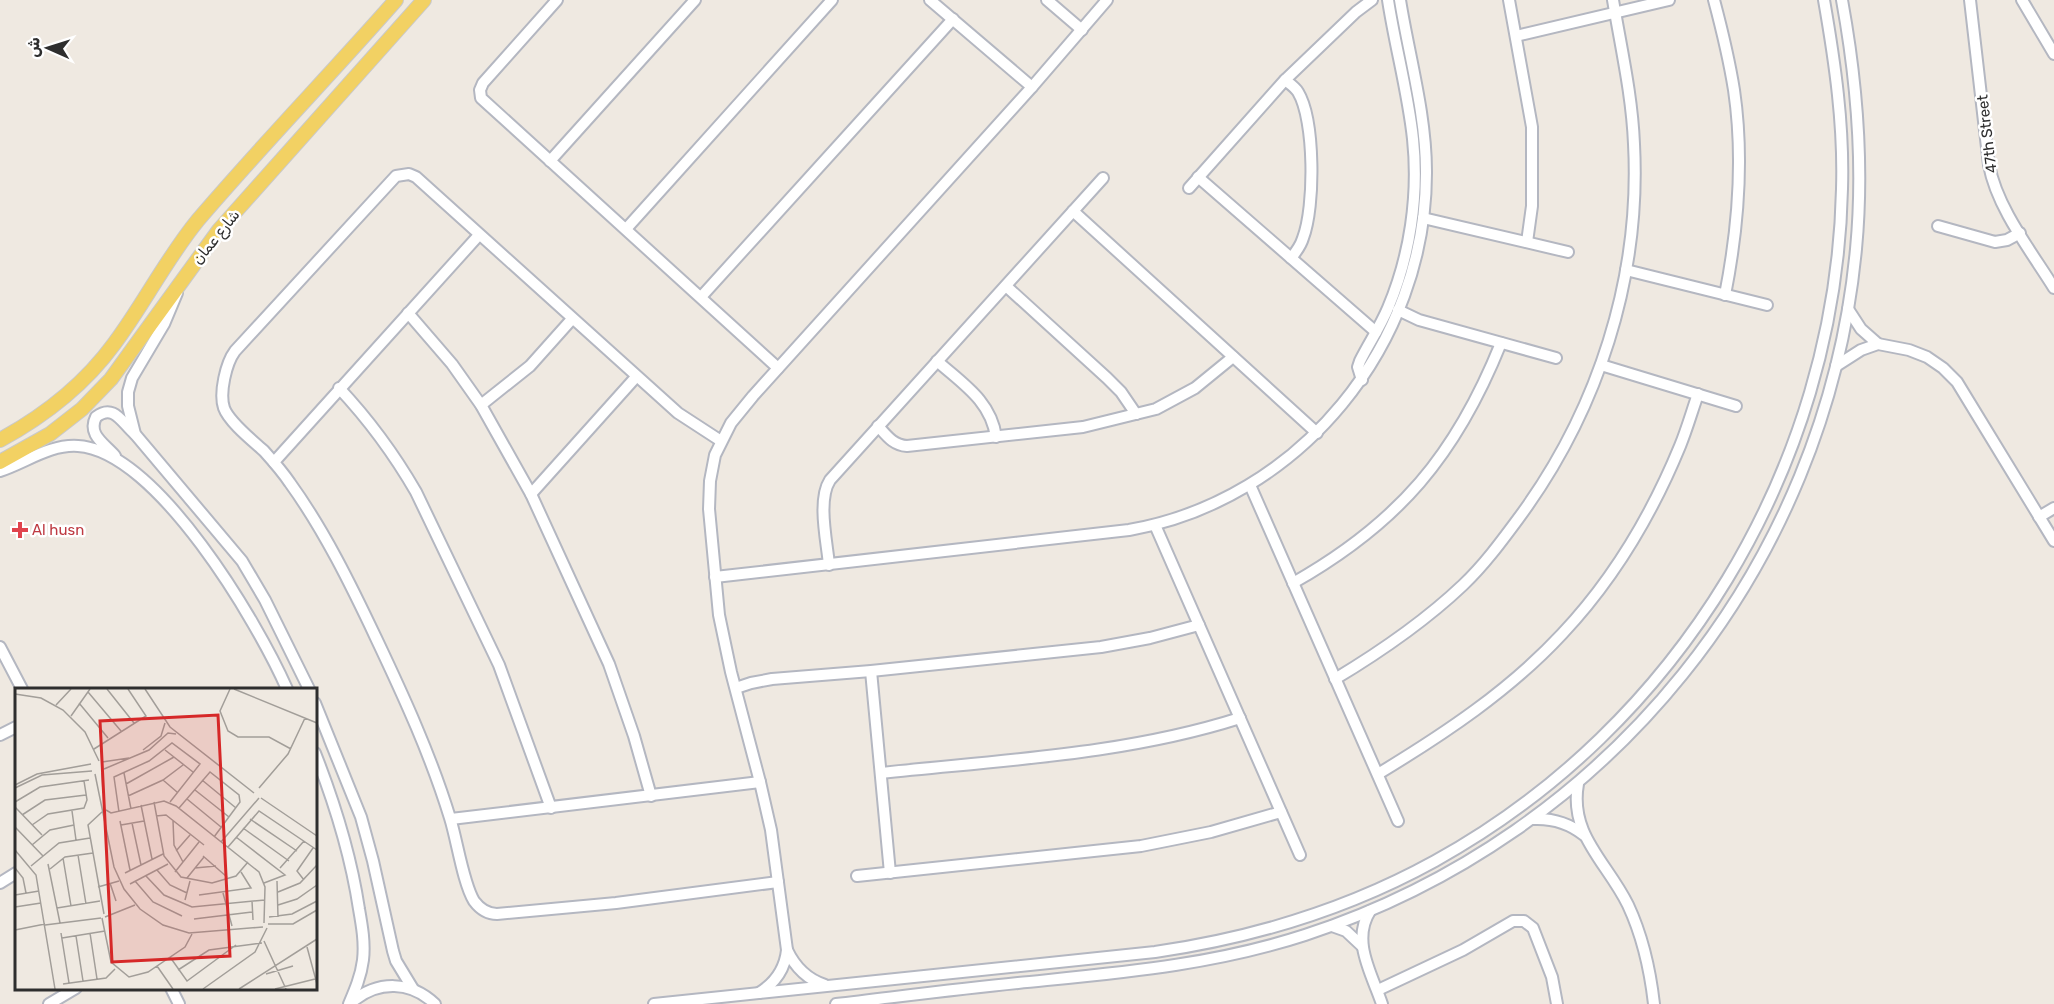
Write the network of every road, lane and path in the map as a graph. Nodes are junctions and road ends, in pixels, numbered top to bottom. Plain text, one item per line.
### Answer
1 (396, 0) edge
2 (424, 0) edge
3 (557, 0) edge
4 (694, 0) edge
5 (832, 0) edge
6 (930, 0) edge
7 (1047, 0) edge
8 (1107, 0) edge
9 (1371, 0) edge
10 (1388, 0) edge
11 (1400, 0) edge
12 (1509, 0) edge
13 (1613, 0) edge
14 (1669, 0) edge
15 (1714, 0) edge
16 (1824, 0) edge
17 (1842, 0) edge
18 (1970, 0) edge
19 (2022, 0) edge
20 (1615, 12) junction
21 (953, 20) junction
22 (1082, 30) junction
23 (1516, 36) junction
24 (2054, 54) edge
25 (1285, 80) junction
26 (1032, 87) junction
27 (550, 161) junction
28 (1198, 177) junction
29 (1103, 178) dead end
30 (1189, 188) dead end
31 (1073, 211) junction
32 (1423, 218) junction
33 (1938, 226) dead end
34 (626, 229) junction
35 (2020, 233) junction
36 (479, 235) junction
37 (1527, 242) junction
38 (1568, 252) dead end
39 (1291, 258) junction
40 (1626, 270) junction
41 (181, 282) junction
42 (1006, 286) junction
43 (2054, 288) edge
44 (1725, 296) junction
45 (701, 297) junction
46 (1767, 305) dead end
47 (1848, 309) junction
48 (1398, 310) junction
49 (408, 313) junction
50 (572, 319) junction
51 (1376, 332) junction
52 (1501, 342) junction
53 (1878, 344) junction
54 (1233, 357) junction
55 (1557, 358) dead end
56 (937, 361) junction
57 (1601, 365) junction
58 (1836, 366) junction
59 (778, 368) junction
60 (636, 377) junction
61 (1362, 380) junction
62 (339, 388) junction
63 (1698, 394) junction
64 (481, 405) junction
65 (1736, 406) dead end
66 (1136, 414) junction
67 (879, 426) junction
68 (1317, 433) junction
69 (135, 434) junction
70 (996, 437) junction
71 (0, 440) edge
72 (721, 441) junction
73 (0, 462) edge
74 (121, 462) junction
75 (274, 462) junction
76 (0, 471) edge
77 (1250, 485) junction
78 (531, 494) junction
79 (2054, 508) edge
80 (2039, 517) junction
81 (1155, 525) junction
82 (2054, 541) edge
83 (829, 565) junction
84 (715, 577) junction
85 (1293, 583) junction
86 (1199, 625) junction
87 (0, 647) edge
88 (871, 671) junction
89 (1335, 679) junction
90 (21, 688) edge
91 (287, 688) edge
92 (309, 688) edge
93 (736, 688) junction
94 (316, 705) edge
95 (1240, 718) junction
96 (15, 728) edge
97 (0, 735) edge
98 (316, 756) edge
99 (881, 772) junction
100 (1378, 774) junction
101 (760, 782) junction
102 (1578, 784) junction
103 (1537, 794) junction
104 (651, 796) junction
105 (551, 808) junction
106 (1281, 812) junction
107 (450, 819) junction
108 (1533, 819) junction
109 (1398, 821) dead end
110 (1511, 835) junction
111 (1584, 836) junction
112 (1299, 855) dead end
113 (891, 873) junction
114 (15, 874) edge
115 (857, 876) dead end
116 (778, 882) junction
117 (0, 883) edge
118 (1370, 911) junction
119 (1332, 926) junction
120 (1362, 946) junction
121 (787, 950) junction
122 (829, 986) junction
123 (73, 989) edge
124 (172, 989) edge
125 (413, 989) junction
126 (1377, 990) junction
127 (759, 993) junction
128 (49, 1004) edge
129 (179, 1004) edge
130 (349, 1004) edge
131 (435, 1004) edge
132 (654, 1004) edge
133 (836, 1004) edge
134 (1382, 1004) edge
135 (1557, 1004) edge
136 (1654, 1004) edge

1 - 71 main road, شارع عمان
2 - 41 main road, شارع عمان
3 - 27 street
4 - 27 street
5 - 34 street
6 - 21 street
7 - 22 street
8 - 22 street
9 - 25 street
10 - 51 street
11 - 32 street
12 - 23 street
13 - 20 street
14 - 20 street
15 - 44 street
16 - 103 street
17 - 47 street
18 - 35 street, 47th Street
19 - 24 street
20 - 23 street
20 - 40 street
21 - 26 street
21 - 45 street
22 - 26 street
23 - 37 street
25 - 28 street
25 - 39 street
26 - 59 street
27 - 34 street
28 - 30 street
28 - 39 street
29 - 31 street
31 - 42 street
31 - 54 street
32 - 37 street
32 - 48 street
33 - 35 street
34 - 45 street
35 - 43 street, 47th Street
36 - 49 street
36 - 50 street
36 - 75 street
37 - 38 street
39 - 51 street
40 - 44 street
40 - 57 street
41 - 69 street
41 - 73 main road, شارع عمان
42 - 56 street
42 - 66 street
44 - 46 street
45 - 59 street
47 - 53 street
47 - 58 street
48 - 52 street
48 - 61 street
49 - 62 street
49 - 64 street
50 - 60 street
50 - 64 street
51 - 61 street
52 - 55 street
52 - 85 street
53 - 58 street
53 - 80 street
54 - 66 street
54 - 68 street
56 - 67 street
56 - 70 street
57 - 63 street
57 - 89 street
58 - 102 street
59 - 72 street
60 - 72 street
60 - 78 street
61 - 68 street
62 - 75 street
62 - 105 street
63 - 65 street
63 - 100 street
64 - 78 street
66 - 70 street
67 - 70 street
67 - 83 street
68 - 77 street
69 - 74 street
69 - 92 street
72 - 84 street
74 - 76 street
74 - 91 street
75 - 107 street
77 - 81 street
77 - 85 street
78 - 104 street
79 - 80 street
80 - 82 street
81 - 83 street
81 - 86 street
83 - 84 street
84 - 93 street
85 - 89 street
86 - 88 street
86 - 95 street
87 - 90 street
88 - 93 street
88 - 99 street
89 - 100 street
93 - 101 street
94 - 125 street
95 - 99 street
95 - 106 street
96 - 97 street
98 - 130 street
99 - 113 street
100 - 109 street
101 - 104 street
101 - 116 street
102 - 108 street
102 - 111 street
103 - 110 street
103 - 122 street
104 - 105 street
105 - 107 street
106 - 112 street
106 - 113 street
107 - 116 street
108 - 110 street
108 - 111 street
110 - 118 street
111 - 136 street
113 - 115 street
114 - 117 street
116 - 121 street
118 - 119 street
118 - 120 street
119 - 120 street
119 - 133 street
120 - 126 street
121 - 122 street
121 - 127 street
122 - 127 street
123 - 128 street
124 - 129 street
125 - 130 street
125 - 131 street
126 - 134 street
126 - 135 street
127 - 132 street

